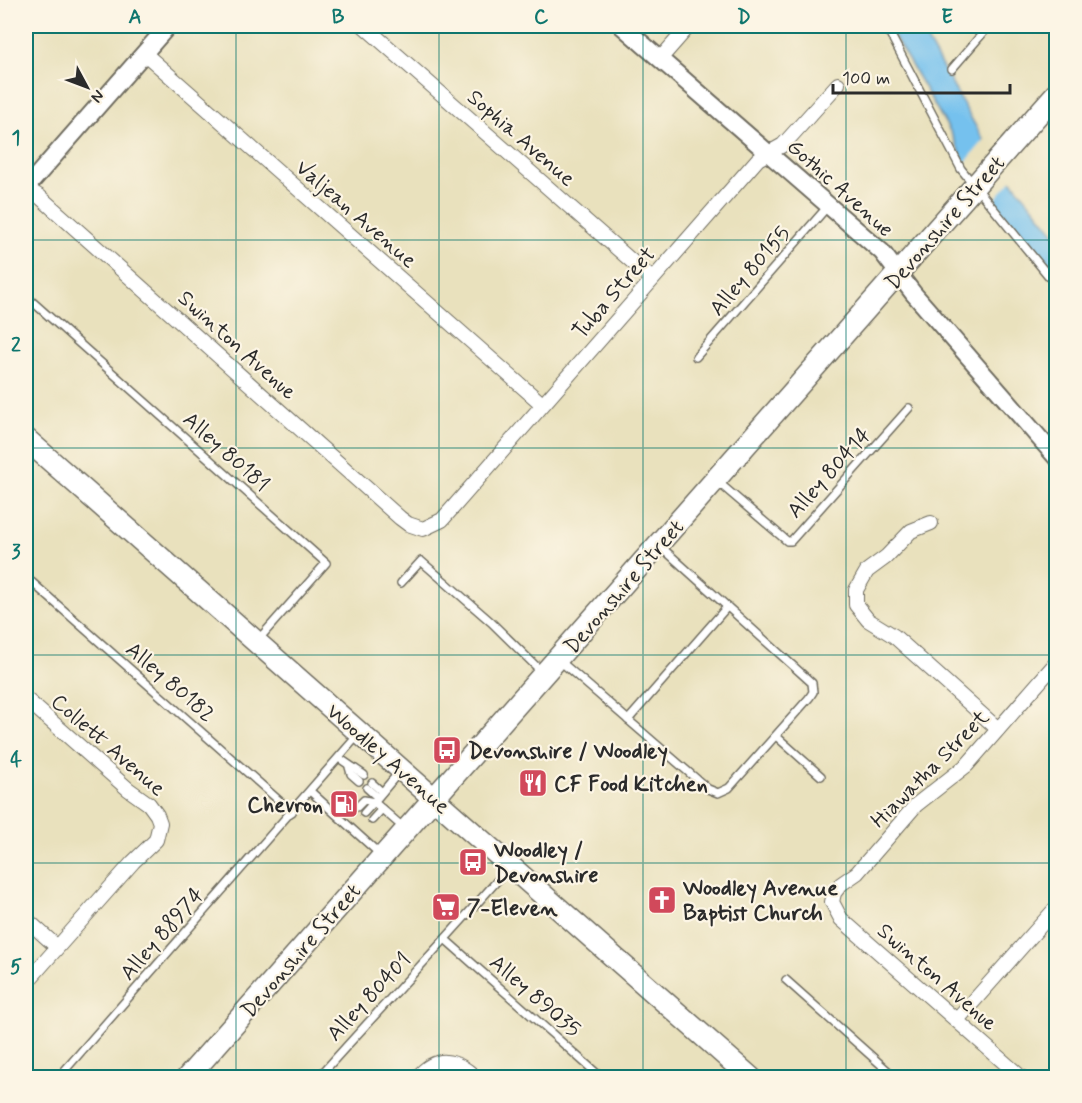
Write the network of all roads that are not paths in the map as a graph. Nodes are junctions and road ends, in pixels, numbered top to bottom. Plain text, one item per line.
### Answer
1 (168, 26) edge
2 (364, 26) edge
3 (622, 26) edge
4 (689, 26) edge
5 (886, 26) edge
6 (989, 26) edge
7 (144, 53) junction
8 (660, 59) junction
9 (952, 69) dead end
10 (838, 84) dead end
11 (1054, 102) edge
12 (770, 152) junction
13 (975, 185) junction
14 (26, 188) edge
15 (828, 206) junction
16 (899, 275) junction
17 (652, 279) junction
18 (1056, 285) edge
19 (26, 296) edge
20 (696, 357) dead end
21 (542, 404) junction
22 (909, 408) dead end
23 (26, 439) edge
24 (1056, 457) edge
25 (716, 480) junction
26 (931, 523) dead end
27 (423, 529) joint
28 (659, 545) junction
29 (26, 577) edge
30 (401, 583) dead end
31 (727, 607) junction
32 (255, 642) junction
33 (558, 659) junction
34 (1056, 663) edge
35 (544, 675) junction
36 (26, 699) edge
37 (628, 720) junction
38 (998, 729) junction
39 (361, 732) junction
40 (776, 736) junction
41 (339, 758) junction
42 (402, 769) junction
43 (820, 776) dead end
44 (361, 778) dead end
45 (370, 786) dead end
46 (310, 791) junction
47 (378, 797) junction
48 (435, 798) junction
49 (357, 807) dead end
50 (382, 809) junction
51 (292, 812) junction
52 (364, 813) dead end
53 (351, 814) dead end
54 (372, 820) dead end
55 (344, 821) junction
56 (357, 821) dead end
57 (351, 828) junction
58 (365, 828) dead end
59 (406, 830) junction
60 (359, 835) junction
61 (383, 857) junction
62 (511, 866) junction
63 (832, 902) joint
64 (1056, 908) edge
65 (26, 919) edge
66 (446, 940) junction
67 (57, 947) junction
68 (786, 980) dead end
69 (26, 983) edge
70 (957, 1020) junction
71 (58, 1077) edge
72 (188, 1077) edge
73 (318, 1077) edge
74 (417, 1077) edge
75 (476, 1077) edge
76 (602, 1077) edge
77 (751, 1077) edge
78 (896, 1077) edge
79 (1022, 1077) edge

1 - 7 street
2 - 17 street, Sophia Avenue
3 - 8 street, Gothic Avenue
4 - 8 street
5 - 13 lane
6 - 9 lane
7 - 14 street
7 - 21 street, Valjean Avenue
8 - 12 street, Gothic Avenue
10 - 12 street, Tuba Street
11 - 13 main road, Devonshire Street
12 - 15 street, Gothic Avenue
12 - 17 street, Tuba Street
13 - 16 main road, Devonshire Street
13 - 18 lane
14 - 27 street, Swinton Avenue
15 - 16 street, Gothic Avenue
15 - 20 lane, Alley 80155
16 - 24 street, Gothic Avenue
16 - 25 main road, Devonshire Street
17 - 21 street, Tuba Street
19 - 32 lane, Alley 80181
21 - 27 street, Tuba Street
22 - 25 lane, Alley 80414
23 - 32 main road, Woodley Avenue
25 - 28 main road, Devonshire Street
26 - 38 street
28 - 31 lane
28 - 33 main road, Devonshire Street
29 - 51 lane, Alley 80182
30 - 35 lane
31 - 37 lane
31 - 40 lane
32 - 39 main road, Woodley Avenue
33 - 35 main road, Devonshire Street
33 - 37 lane
34 - 38 street, Hiawatha Street
35 - 48 main road, Devonshire Street
36 - 67 street, Collett Avenue
37 - 40 lane
38 - 63 street, Hiawatha Street
39 - 41 lane, Alley 88974
39 - 42 main road, Woodley Avenue
40 - 43 lane
41 - 44 lane
41 - 46 lane, Alley 88974
42 - 47 lane
42 - 48 main road, Woodley Avenue
45 - 47 lane
46 - 51 lane, Alley 88974
46 - 55 lane
47 - 49 lane
47 - 50 lane
47 - 52 lane
48 - 59 main road, Devonshire Street
48 - 62 main road, Woodley Avenue
50 - 54 lane
50 - 59 lane
51 - 71 lane, Alley 88974
53 - 55 lane
55 - 57 lane
56 - 57 lane
57 - 60 lane
58 - 60 lane
59 - 61 main road, Devonshire Street
60 - 61 lane
61 - 72 main road, Devonshire Street
62 - 66 lane, Alley 80401
62 - 77 main road, Woodley Avenue
63 - 70 street, Swinton Avenue
64 - 70 street
65 - 67 street
66 - 73 lane, Alley 80401
66 - 76 lane, Alley 89035
67 - 69 street
68 - 78 lane
70 - 79 street, Swinton Avenue
74 - 75 street

